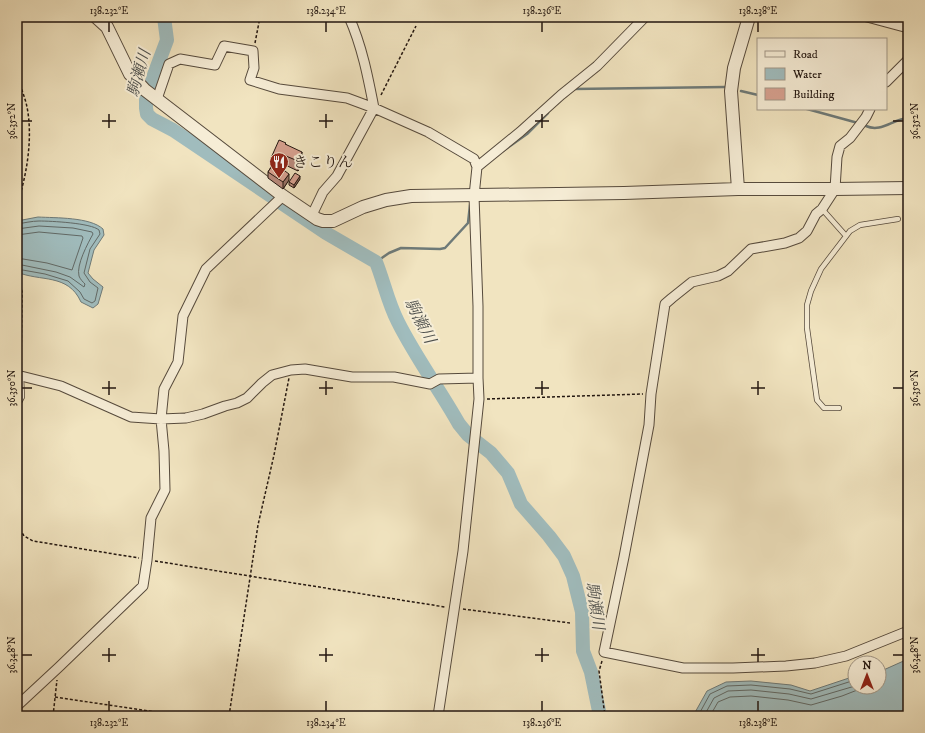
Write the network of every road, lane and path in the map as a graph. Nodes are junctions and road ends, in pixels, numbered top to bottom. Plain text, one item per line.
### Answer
1 (96, 17) edge
2 (260, 17) edge
3 (349, 17) edge
4 (645, 17) edge
5 (749, 17) edge
6 (867, 17) edge
7 (416, 26) dead end
8 (908, 28) edge
9 (253, 50) junction
10 (908, 60) edge
11 (17, 75) edge
12 (887, 81) edge
13 (152, 95) junction
14 (374, 108) junction
15 (870, 110) edge
16 (477, 166) junction
17 (22, 188) junction
18 (908, 188) edge
19 (17, 189) edge
20 (738, 189) junction
21 (835, 189) junction
22 (283, 196) junction
23 (474, 196) junction
24 (17, 204) edge
25 (822, 209) junction
26 (312, 216) junction
27 (898, 219) dead end
28 (846, 236) junction
29 (17, 281) edge
30 (290, 370) junction
31 (19, 376) edge
32 (478, 378) junction
33 (651, 394) junction
34 (479, 399) junction
35 (17, 406) edge
36 (839, 408) dead end
37 (161, 419) junction
38 (17, 520) edge
39 (17, 524) edge
40 (147, 560) junction
41 (251, 576) junction
42 (454, 608) junction
43 (570, 623) dead end
44 (908, 631) edge
45 (604, 652) junction
46 (59, 667) junction
47 (55, 697) junction
48 (17, 706) edge
49 (53, 716) edge
50 (182, 716) edge
51 (229, 716) edge
52 (438, 716) edge
53 (605, 716) edge

1 - 13 street
2 - 9 path
3 - 14 street
4 - 16 street
5 - 20 street
6 - 8 street
7 - 14 path
9 - 13 street
9 - 14 street
10 - 12 street
11 - 17 path
13 - 22 street
14 - 16 street
14 - 26 street
15 - 21 street
16 - 23 street
17 - 19 path
17 - 24 path
18 - 21 street
20 - 21 street
20 - 23 street
21 - 25 street
22 - 26 street
22 - 37 street
23 - 26 street
23 - 32 street
25 - 28 lane
25 - 33 street
27 - 28 lane
28 - 36 lane
29 - 31 path
30 - 32 street
30 - 37 street
30 - 41 path
31 - 35 lane
31 - 37 street
32 - 34 street
33 - 34 path
33 - 45 street
34 - 42 street
37 - 40 street
38 - 39 lane
39 - 40 path
40 - 41 path
40 - 46 street
41 - 42 path
41 - 51 path
42 - 43 path
42 - 52 street
44 - 45 street
45 - 53 path
46 - 47 path
46 - 48 street
47 - 49 path
47 - 50 path

